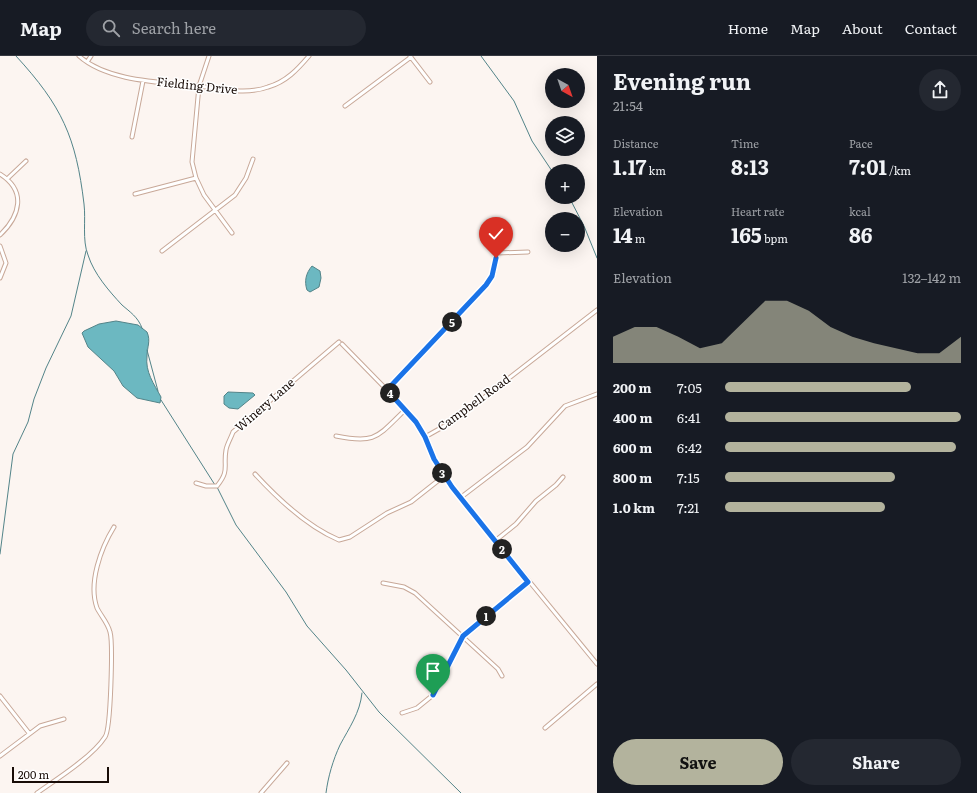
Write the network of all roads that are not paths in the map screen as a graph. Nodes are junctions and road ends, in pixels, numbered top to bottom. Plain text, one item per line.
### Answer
1 (79, 56) edge
2 (91, 56) edge
3 (209, 56) edge
4 (309, 56) edge
5 (410, 57) edge
6 (87, 62) junction
7 (143, 81) junction
8 (430, 82) dead end
9 (199, 86) junction
10 (345, 106) dead end
11 (132, 137) dead end
12 (253, 159) dead end
13 (26, 161) dead end
14 (0, 174) edge
15 (196, 178) junction
16 (7, 179) junction
17 (135, 194) dead end
18 (215, 210) junction
19 (232, 233) dead end
20 (0, 235) edge
21 (0, 246) edge
22 (162, 251) dead end
23 (528, 252) dead end
24 (0, 278) edge
25 (597, 310) edge
26 (387, 390) junction
27 (597, 394) edge
28 (406, 410) junction
29 (336, 436) dead end
30 (425, 437) junction
31 (255, 474) dead end
32 (444, 476) junction
33 (563, 477) dead end
34 (196, 483) dead end
35 (460, 498) junction
36 (114, 527) dead end
37 (495, 541) junction
38 (528, 582) junction
39 (383, 583) dead end
40 (463, 636) junction
41 (597, 664) edge
42 (502, 676) dead end
43 (597, 684) edge
44 (0, 696) edge
45 (402, 713) dead end
46 (64, 719) dead end
47 (545, 728) dead end
48 (29, 733) junction
49 (0, 756) edge
50 (287, 763) dead end
51 (37, 793) edge
52 (261, 793) edge

1 - 6 street, Fielding Drive
2 - 6 street
3 - 9 street
4 - 9 street, Fielding Drive
5 - 8 street
5 - 10 street
6 - 7 street, Fielding Drive
7 - 9 street, Fielding Drive
7 - 11 street
9 - 15 street
12 - 18 street
13 - 16 street
14 - 16 street
15 - 17 street
15 - 18 street
16 - 20 street
18 - 19 street
18 - 22 street
21 - 24 street
23 - 26 street
25 - 30 street, Campbell Road
26 - 28 street
26 - 34 street, Winery Lane
27 - 35 street
28 - 29 street
28 - 30 street
30 - 32 street, Campbell Road
31 - 32 street
32 - 35 street, Campbell Road
33 - 37 street
35 - 37 street, Campbell Road
36 - 51 street
37 - 38 street, Campbell Road
38 - 40 street
38 - 41 street, Campbell Road
39 - 40 street
40 - 42 street
40 - 45 street
43 - 47 street
44 - 48 street
46 - 48 street
48 - 49 street
50 - 52 street

